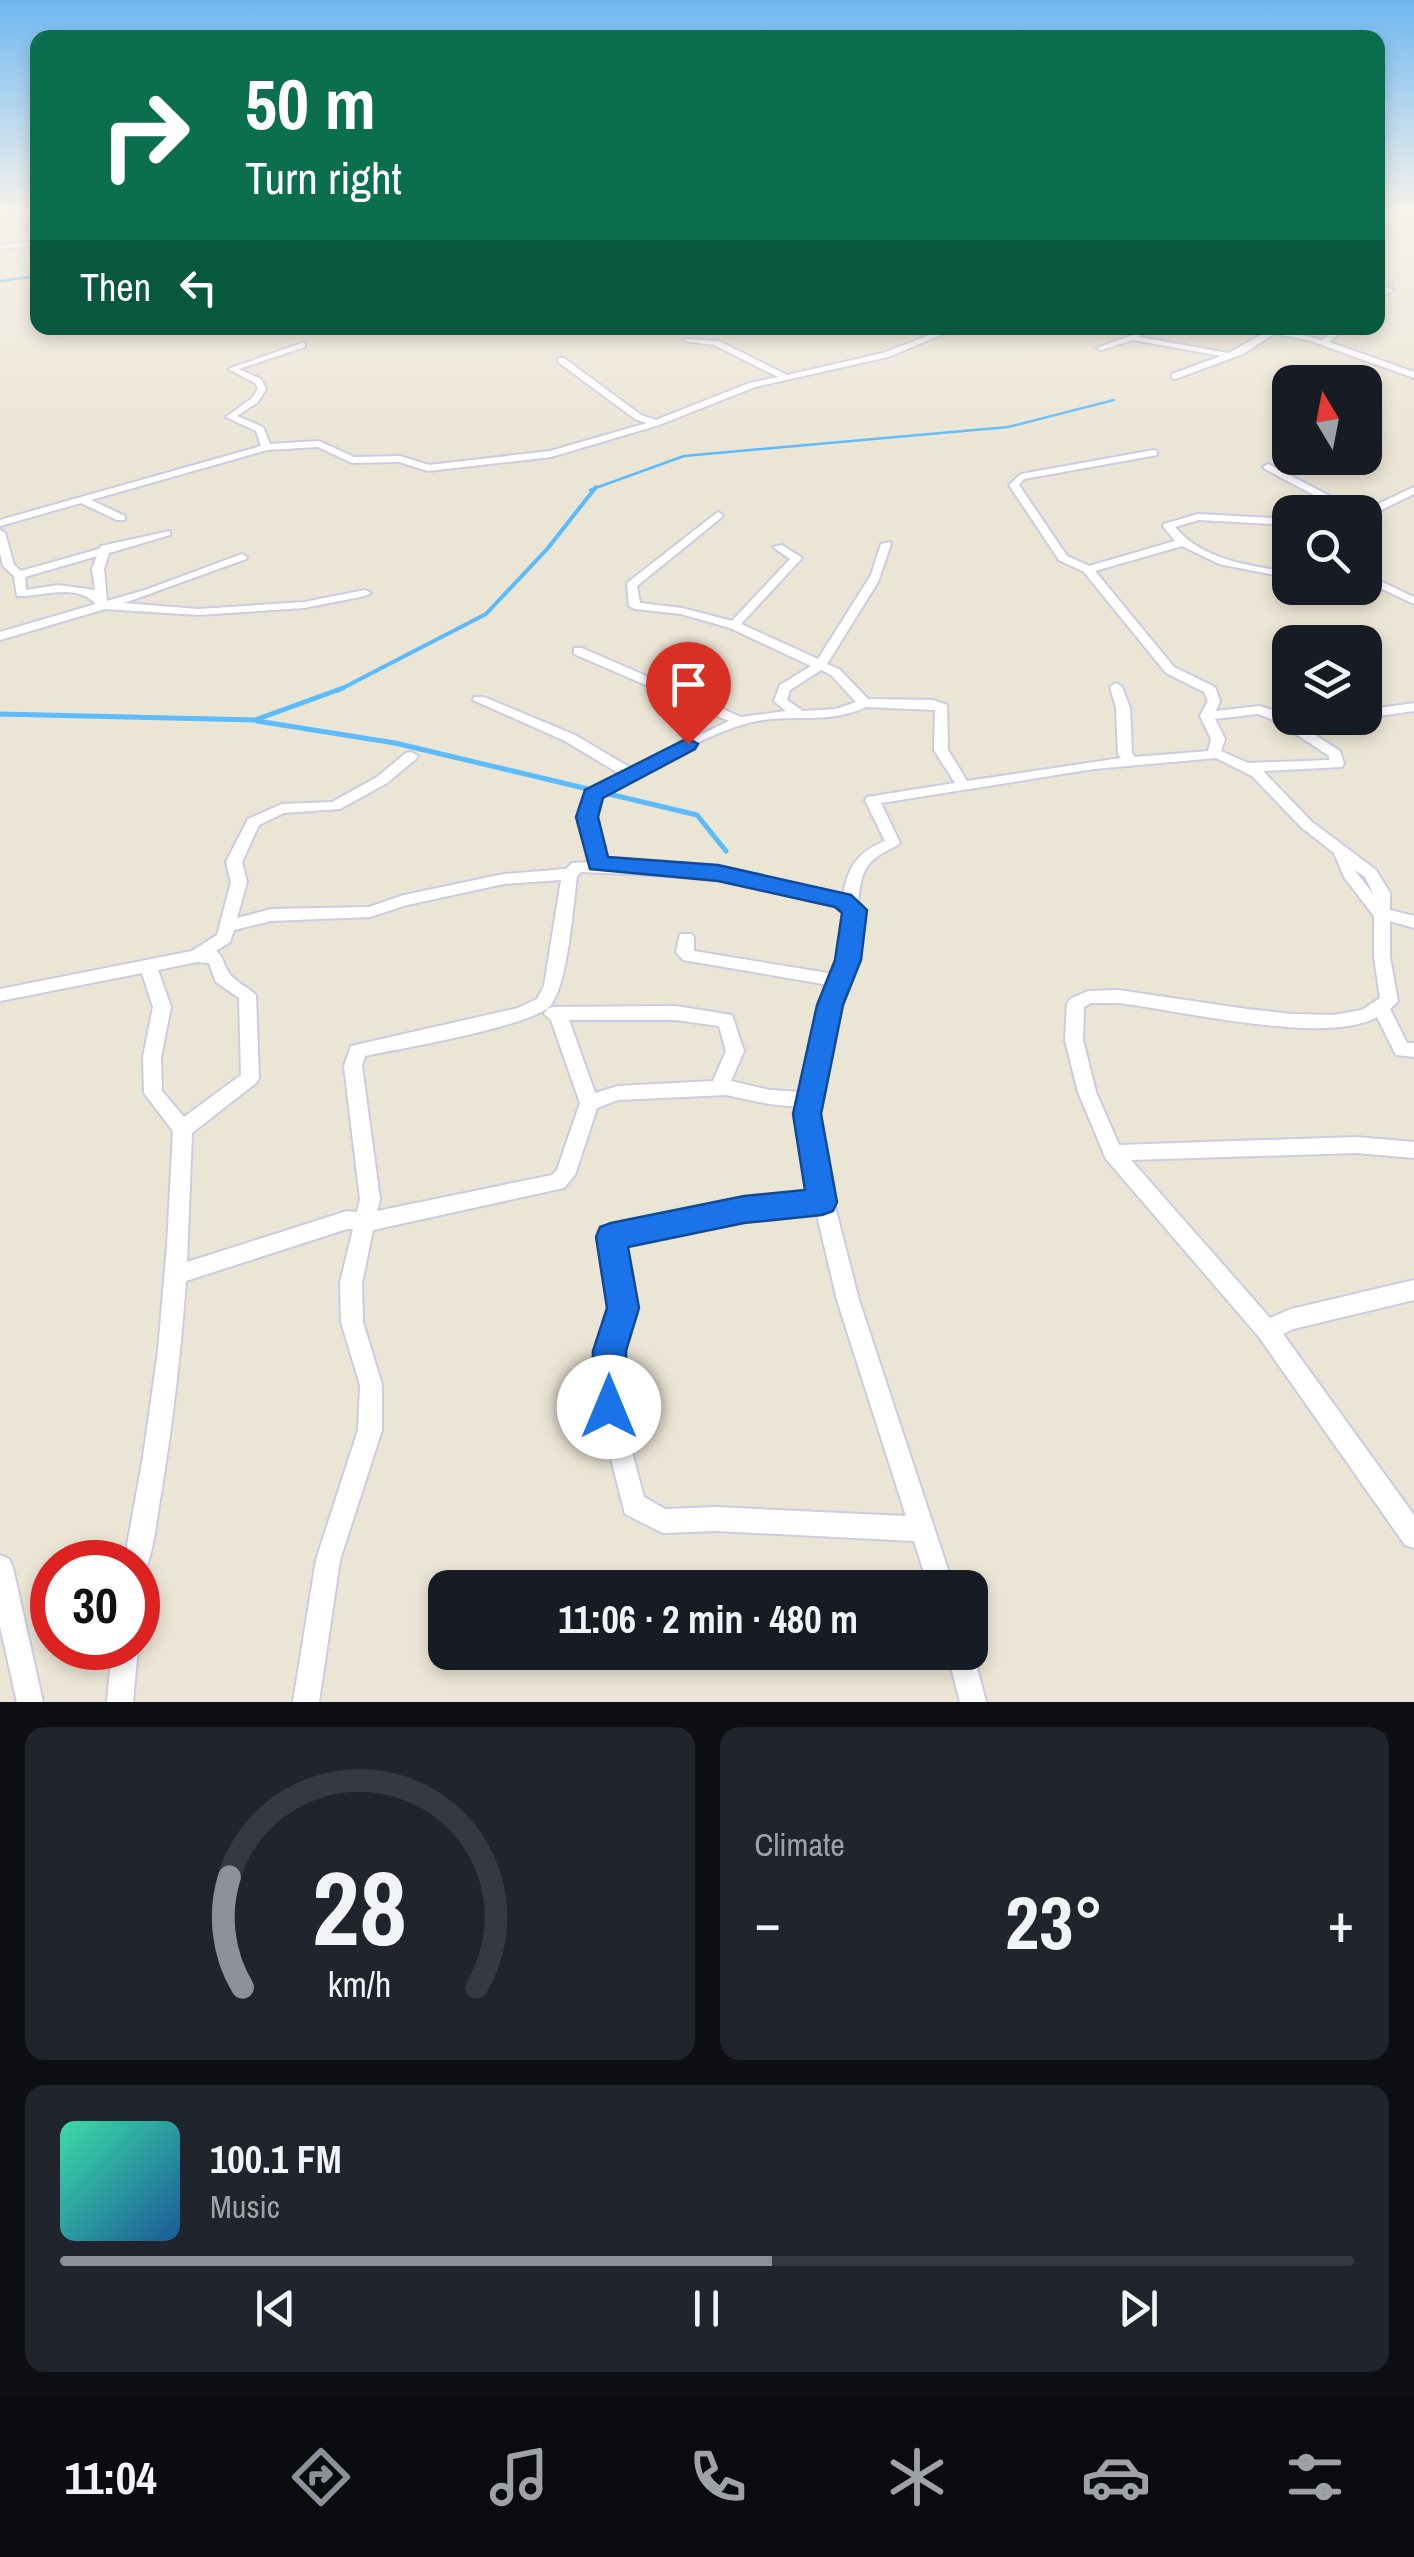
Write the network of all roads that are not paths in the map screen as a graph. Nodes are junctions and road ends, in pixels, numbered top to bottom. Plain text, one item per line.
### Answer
1 (1390, 290) dead end
2 (1385, 292) edge
3 (934, 335) edge
4 (1136, 335) edge
5 (1264, 335) edge
6 (1297, 335) edge
7 (1333, 335) edge
8 (1132, 338) junction
9 (688, 342) dead end
10 (1324, 342) junction
11 (302, 345) dead end
12 (1101, 348) dead end
13 (1230, 356) junction
14 (561, 360) dead end
15 (1414, 374) edge
16 (784, 376) junction
17 (1175, 376) dead end
18 (656, 423) junction
19 (266, 447) junction
20 (1154, 453) dead end
21 (1268, 467) dead end
22 (1414, 490) edge
23 (1320, 495) edge
24 (82, 500) junction
25 (1382, 506) edge
26 (718, 515) dead end
27 (122, 518) dead end
28 (1272, 521) edge
29 (0, 524) edge
30 (166, 532) dead end
31 (0, 533) edge
32 (1182, 542) junction
33 (886, 544) dead end
34 (778, 547) dead end
35 (105, 548) junction
36 (242, 557) dead end
37 (1088, 570) junction
38 (1272, 572) edge
39 (19, 576) junction
40 (1382, 585) edge
41 (365, 593) dead end
42 (1413, 599) edge
43 (103, 602) junction
44 (734, 625) junction
45 (0, 636) edge
46 (578, 651) dead end
47 (821, 664) junction
48 (1116, 687) dead end
49 (479, 700) dead end
50 (864, 702) junction
51 (1414, 707) edge
52 (1382, 712) edge
53 (799, 714) junction
54 (1272, 714) edge
55 (1207, 716) junction
56 (740, 721) junction
57 (1308, 735) edge
58 (1214, 753) junction
59 (411, 756) dead end
60 (1131, 761) junction
61 (1247, 767) junction
62 (629, 774) junction
63 (962, 783) junction
64 (598, 864) junction
65 (570, 874) junction
66 (850, 904) junction
67 (1380, 913) junction
68 (1414, 922) edge
69 (226, 926) junction
70 (686, 938) dead end
71 (198, 956) junction
72 (148, 966) junction
73 (841, 981) junction
74 (0, 995) edge
75 (535, 1009) junction
76 (1382, 1009) junction
77 (558, 1016) junction
78 (1414, 1050) edge
79 (724, 1088) junction
80 (810, 1100) junction
81 (589, 1103) junction
82 (184, 1129) junction
83 (1414, 1150) edge
84 (1113, 1153) junction
85 (822, 1202) junction
86 (368, 1222) junction
87 (176, 1275) junction
88 (1414, 1290) edge
89 (1267, 1330) junction
90 (921, 1525) junction
91 (1413, 1533) edge
92 (140, 1540) edge
93 (0, 1568) edge
94 (936, 1570) edge
95 (124, 1670) edge
96 (965, 1670) edge
97 (30, 1702) edge
98 (120, 1702) edge
99 (306, 1702) edge
100 (973, 1702) edge

1 - 2 street
3 - 16 street
4 - 8 street
5 - 13 street
6 - 10 street
7 - 10 street
8 - 12 street
8 - 13 street
9 - 16 street
10 - 15 street
11 - 19 street
13 - 17 street
14 - 18 street
16 - 18 street
18 - 19 street
19 - 24 street
20 - 37 street
21 - 23 street
22 - 25 street
24 - 27 street
24 - 29 street
26 - 44 street
28 - 32 street
30 - 35 street
31 - 39 street
32 - 37 street
32 - 38 street
33 - 47 street
34 - 44 street
35 - 39 street
35 - 43 street
36 - 43 street
37 - 55 street
39 - 43 street
40 - 42 street
41 - 43 street
43 - 45 street
44 - 47 street
46 - 56 street
47 - 50 street
47 - 53 street
48 - 60 street
49 - 62 street
50 - 53 street
50 - 63 street
51 - 52 street
53 - 56 street
54 - 55 street
55 - 58 street
56 - 62 street
57 - 61 street
58 - 60 street
58 - 61 street
59 - 69 street
60 - 63 street
61 - 67 street
62 - 64 street
63 - 66 street
64 - 65 street
64 - 66 street
65 - 69 street
65 - 75 street
66 - 73 street
67 - 68 street
67 - 76 street
69 - 71 street
70 - 73 street
71 - 72 street
71 - 82 street
72 - 74 street
72 - 82 street
73 - 80 street
75 - 77 street
75 - 86 street
76 - 78 street
76 - 84 street
77 - 79 street
77 - 81 street
79 - 80 street
79 - 81 street
80 - 85 street
81 - 86 street
82 - 87 street
83 - 84 street
84 - 89 street
85 - 90 street
85 - 90 street
86 - 87 street
86 - 99 street
87 - 92 street
88 - 89 street
89 - 91 street
90 - 94 street
93 - 97 street
95 - 98 street
96 - 100 street

